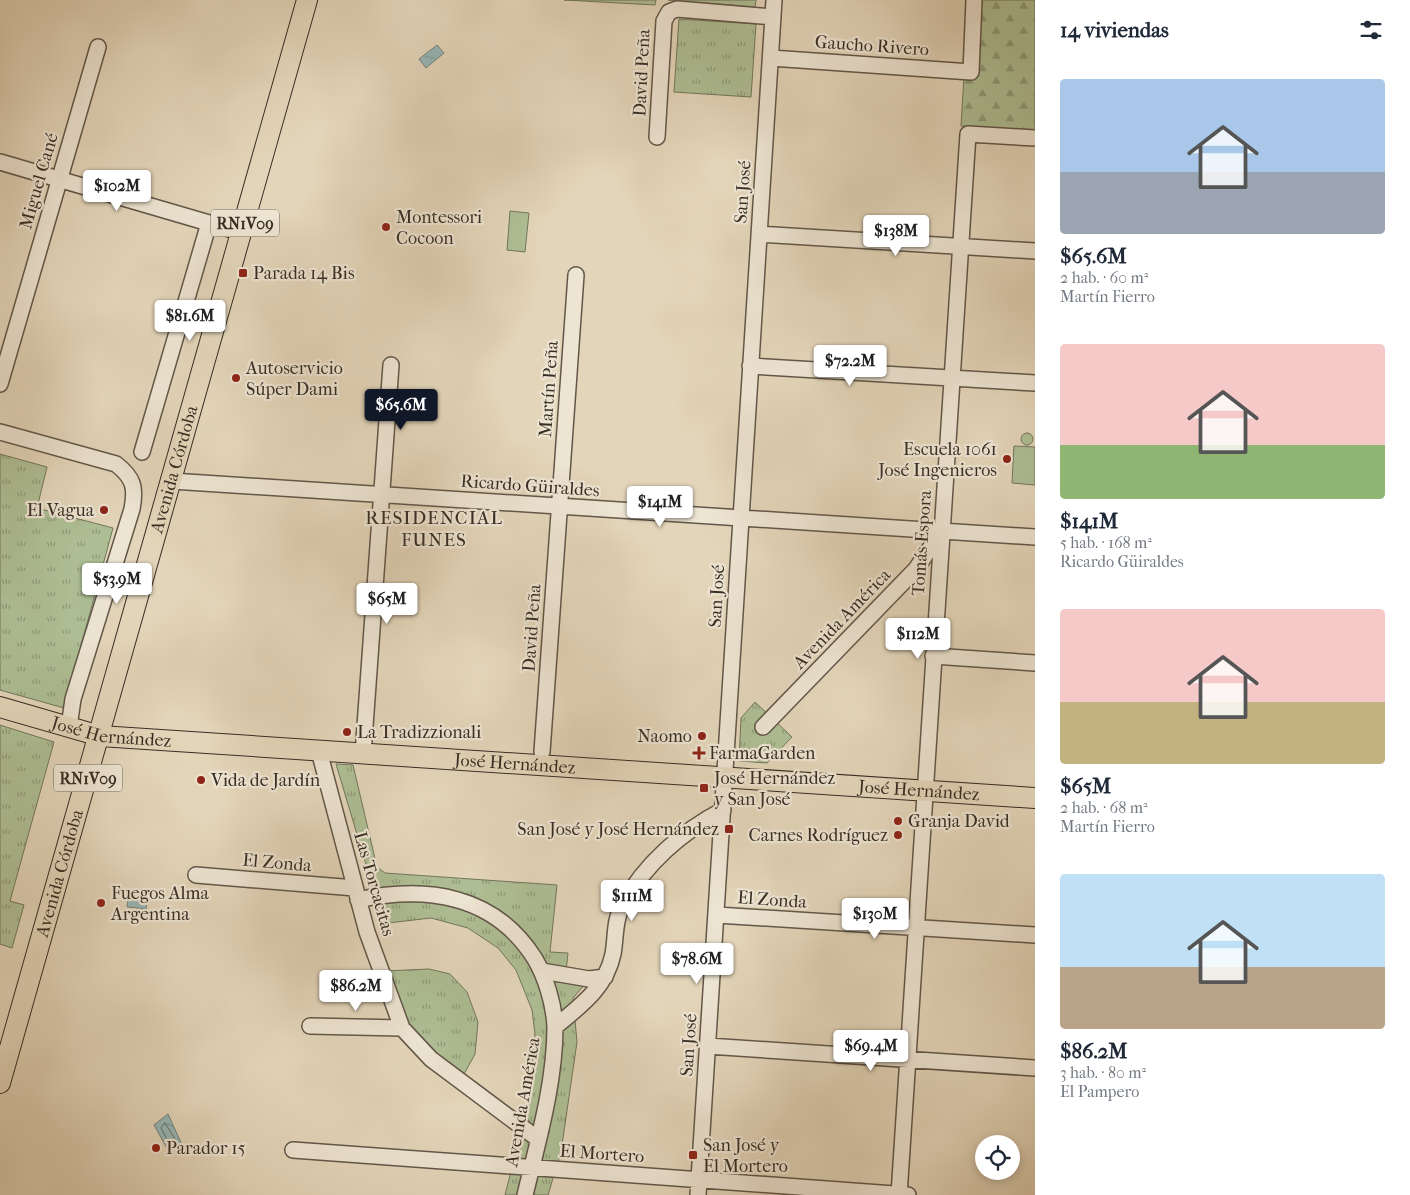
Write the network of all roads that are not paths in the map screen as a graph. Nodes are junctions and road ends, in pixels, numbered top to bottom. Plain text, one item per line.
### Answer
1 (307, 0) edge
2 (774, 0) edge
3 (974, 0) edge
4 (773, 17) junction
5 (98, 47) dead end
6 (771, 58) junction
7 (657, 137) dead end
8 (1035, 138) edge
9 (0, 162) edge
10 (59, 180) junction
11 (209, 223) junction
12 (242, 233) junction
13 (759, 234) junction
14 (961, 246) junction
15 (1035, 251) edge
16 (576, 275) dead end
17 (391, 365) dead end
18 (750, 366) junction
19 (952, 378) junction
20 (1035, 383) edge
21 (0, 384) edge
22 (0, 432) edge
23 (142, 452) dead end
24 (172, 481) junction
25 (381, 495) junction
26 (559, 506) junction
27 (741, 518) junction
28 (942, 531) junction
29 (1035, 537) edge
30 (934, 656) junction
31 (1035, 663) edge
32 (0, 707) edge
33 (68, 727) junction
34 (763, 727) dead end
35 (100, 736) junction
36 (319, 751) junction
37 (542, 752) dead end
38 (363, 754) junction
39 (725, 778) junction
40 (925, 791) junction
41 (1035, 798) edge
42 (723, 810) junction
43 (196, 875) dead end
44 (356, 894) junction
45 (717, 915) junction
46 (916, 928) junction
47 (1035, 935) edge
48 (542, 971) junction
49 (605, 977) junction
50 (310, 1026) dead end
51 (555, 1026) junction
52 (402, 1028) junction
53 (708, 1046) junction
54 (907, 1059) junction
55 (1035, 1068) edge
56 (0, 1084) edge
57 (538, 1139) junction
58 (293, 1150) dead end
59 (532, 1168) junction
60 (700, 1180) junction
61 (525, 1195) edge
62 (698, 1195) edge
63 (899, 1195) edge
64 (909, 1195) edge

1 - 12 main road, Avenida Córdoba / RN1V09
2 - 4 street, San José
3 - 6 street, Gaucho Rivero
4 - 6 street, San José
4 - 7 street, David Peña
5 - 10 street, Miguel Cané
6 - 13 street, San José
8 - 14 street, Tomás Espora
9 - 10 street
10 - 11 street
10 - 21 street, Miguel Cané
11 - 12 street
11 - 23 street
12 - 24 main road, Avenida Córdoba / RN1V09
13 - 14 street
13 - 18 street, San José
14 - 15 street
14 - 19 street, Tomás Espora
16 - 26 street, Martín Peña
17 - 25 street
18 - 19 street
18 - 27 street, San José
19 - 20 street
19 - 28 street, Tomás Espora
22 - 33 street
24 - 25 street, Ricardo Güiraldes
24 - 35 main road, Avenida Córdoba / RN1V09
25 - 26 street, Ricardo Güiraldes
25 - 38 street
26 - 27 street, Ricardo Güiraldes
26 - 37 street, David Peña
27 - 28 street, Ricardo Güiraldes
27 - 39 street, San José
28 - 29 street, Ricardo Güiraldes
28 - 30 street, Tomás Espora
28 - 34 street, Avenida América
30 - 31 street
30 - 40 street, Tomás Espora
32 - 33 main road, José Hernández
33 - 35 main road, José Hernández
35 - 36 main road, José Hernández
35 - 56 main road, Avenida Córdoba / RN1V09
36 - 38 main road, José Hernández
36 - 44 street, Las Torcacitas
38 - 39 main road, José Hernández
39 - 40 main road, José Hernández
39 - 42 street, San José
40 - 41 main road, José Hernández
40 - 46 street, Tomás Espora
42 - 45 street, San José
42 - 49 street, Avenida América
43 - 44 street, El Zonda
44 - 48 street, El Zonda
44 - 52 street, Las Torcacitas
45 - 46 street, El Zonda
45 - 53 street, San José
46 - 47 street, El Zonda
46 - 54 street, Tomás Espora
48 - 49 street
48 - 51 street, El Zonda
49 - 51 street, Avenida América
50 - 52 street
51 - 57 street, Avenida América
52 - 57 street, Las Torcacitas
53 - 54 street
53 - 60 street, San José
54 - 55 street
54 - 63 street, Tomás Espora
57 - 59 street, Avenida América
58 - 59 street, El Mortero
59 - 60 street, El Mortero
59 - 61 street, Avenida América
60 - 62 street, San José
60 - 63 street, El Mortero
63 - 64 street, El Mortero

